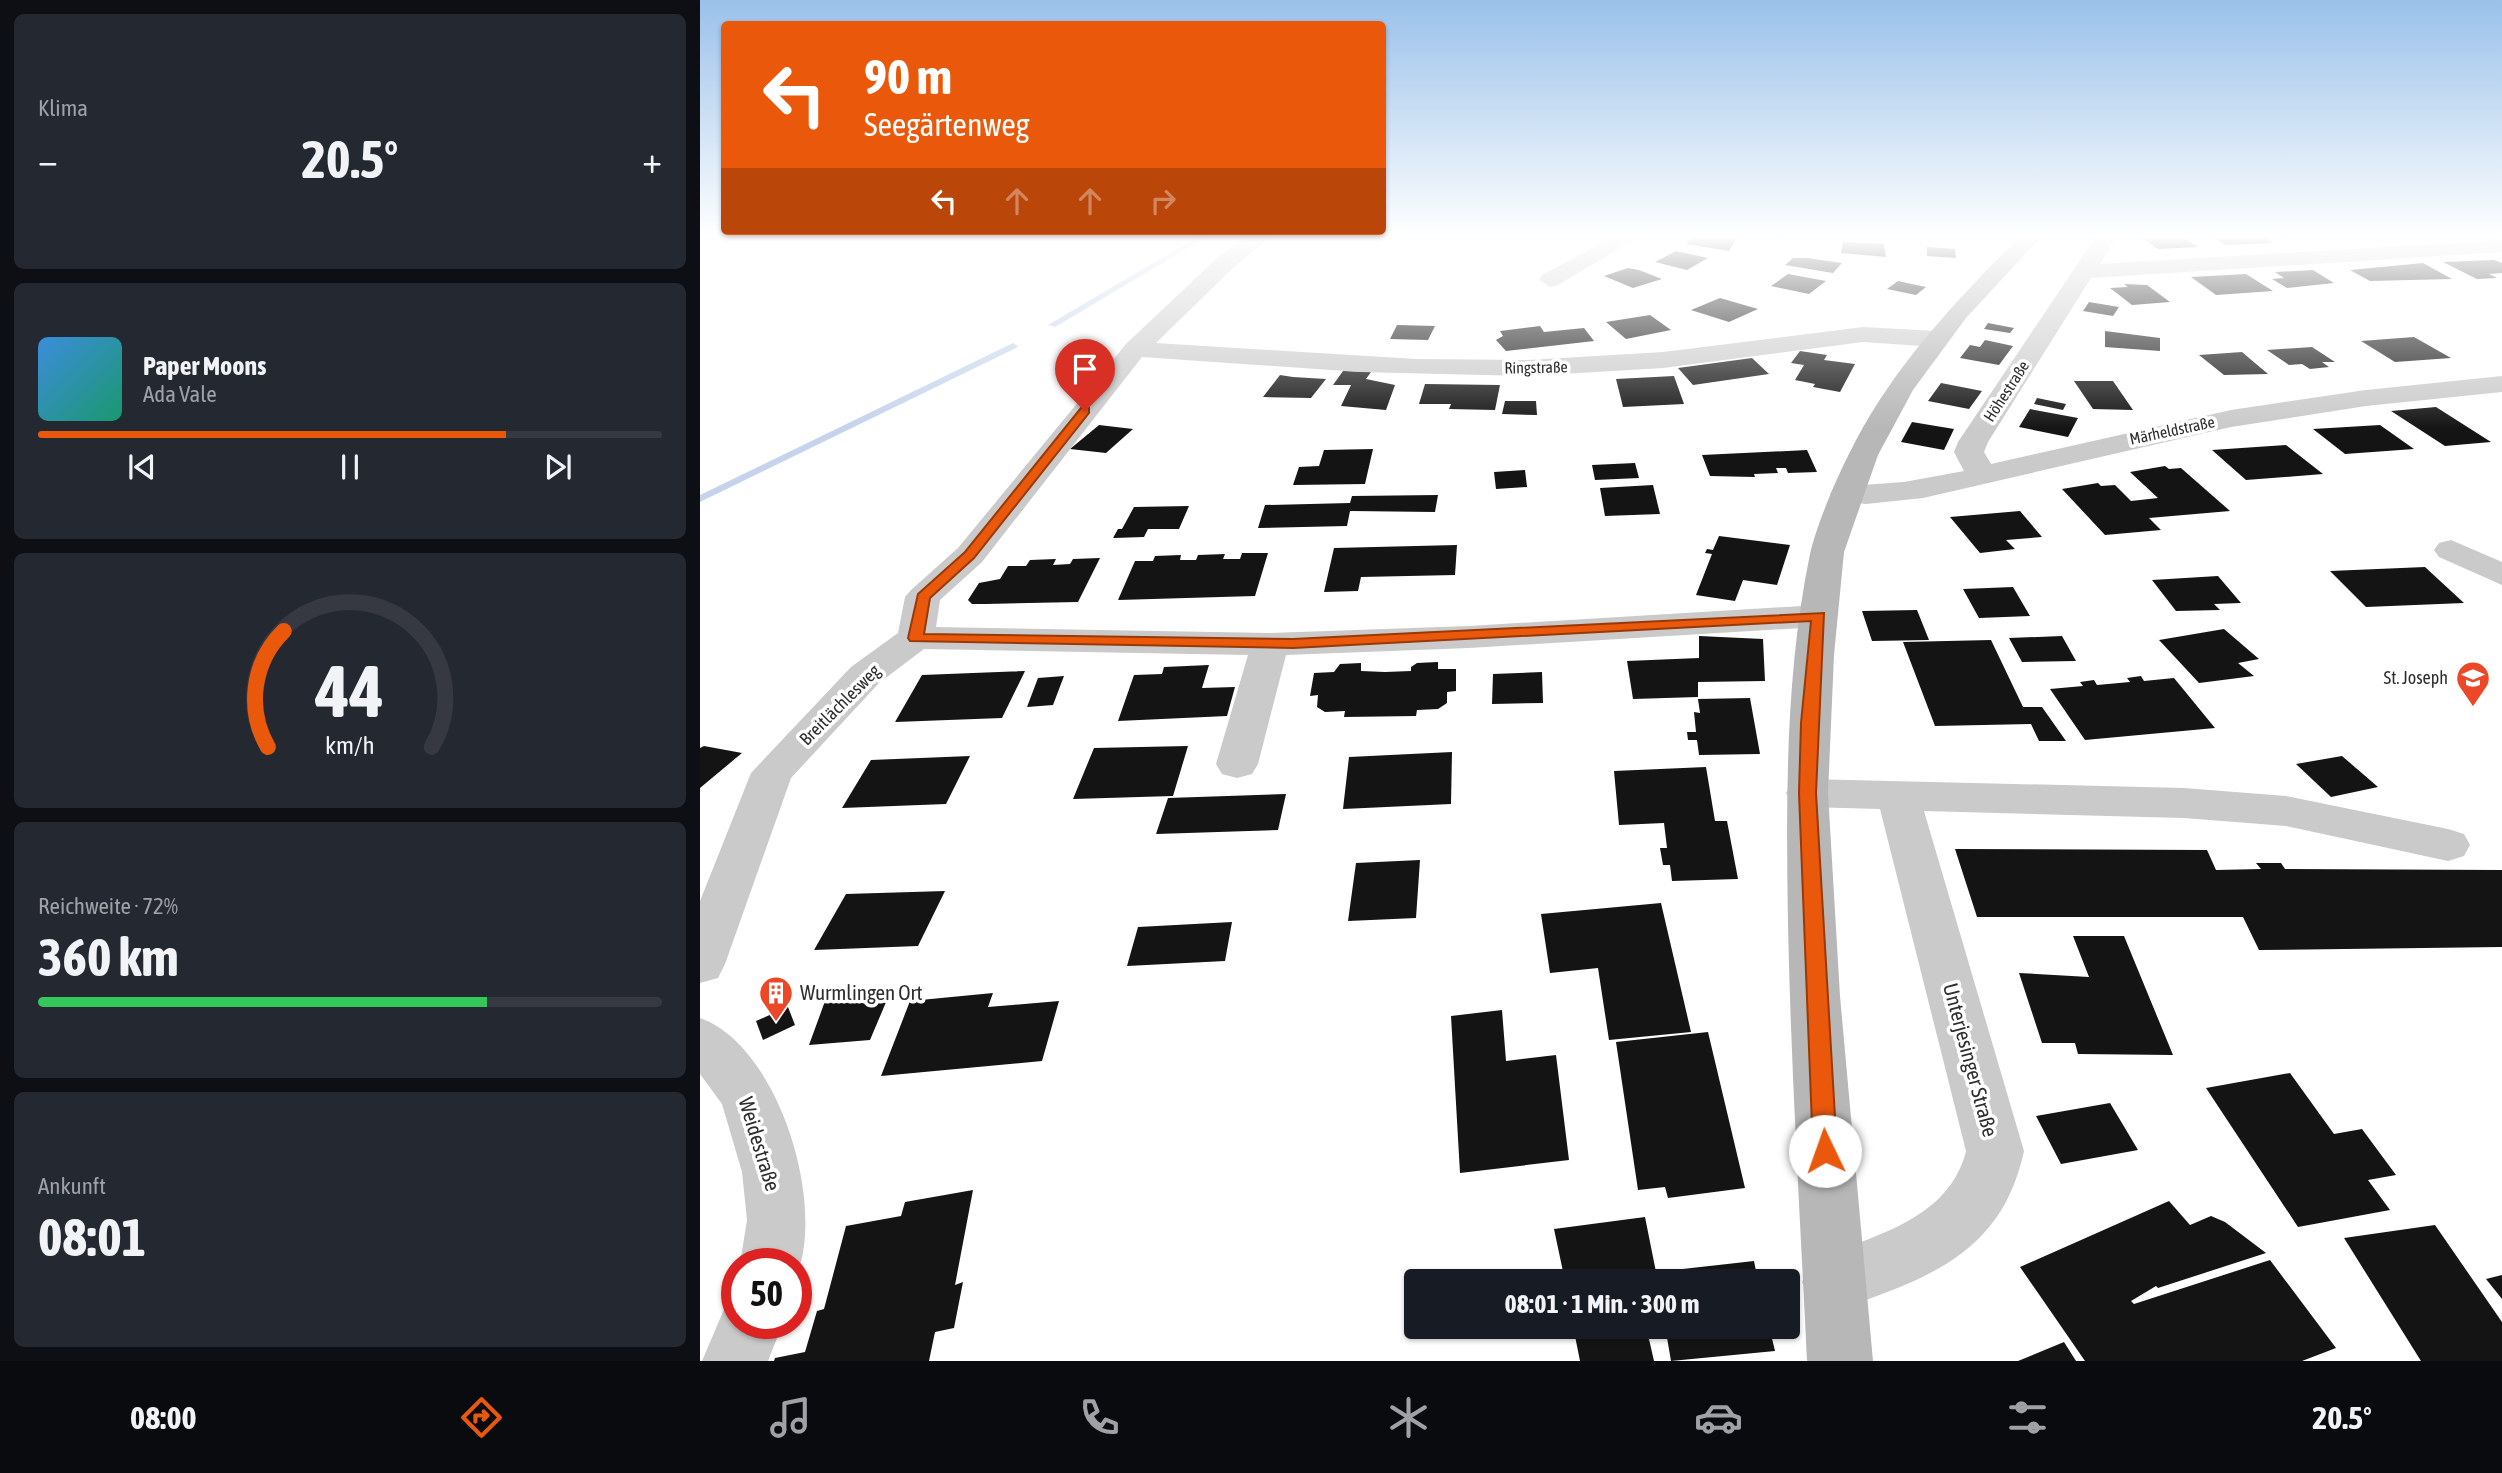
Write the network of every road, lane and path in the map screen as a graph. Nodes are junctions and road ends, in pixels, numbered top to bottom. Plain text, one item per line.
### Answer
1 (1185, 302) edge
2 (1971, 302) edge
3 (2066, 302) edge
4 (1936, 339) junction
5 (1135, 349) junction
6 (2502, 384) edge
7 (1982, 475) junction
8 (1846, 494) junction
9 (2451, 551) dead end
10 (2502, 575) edge
11 (1818, 616) junction
12 (916, 638) junction
13 (1270, 644) junction
14 (1237, 764) dead end
15 (1807, 793) junction
16 (1898, 796) junction
17 (2448, 845) dead end
18 (700, 964) edge
19 (700, 1040) edge
20 (776, 1248) edge
21 (1833, 1282) junction
22 (744, 1339) edge
23 (735, 1361) edge
24 (1840, 1361) edge

1 - 5 street
2 - 4 main road
3 - 7 street, Höhestraße
4 - 5 street, Ringstraße
4 - 8 main road
5 - 12 street
6 - 7 street, Märheldstraße
7 - 8 street, Märheldstraße
8 - 11 main road
9 - 10 street
11 - 13 street
11 - 15 main road
12 - 13 street
12 - 18 street, Breitlächlesweg
13 - 14 street
15 - 16 street
15 - 21 main road
16 - 17 street
16 - 21 street, Unterjesinger Straße
19 - 20 street, Weidestraße
21 - 24 main road
22 - 23 street

